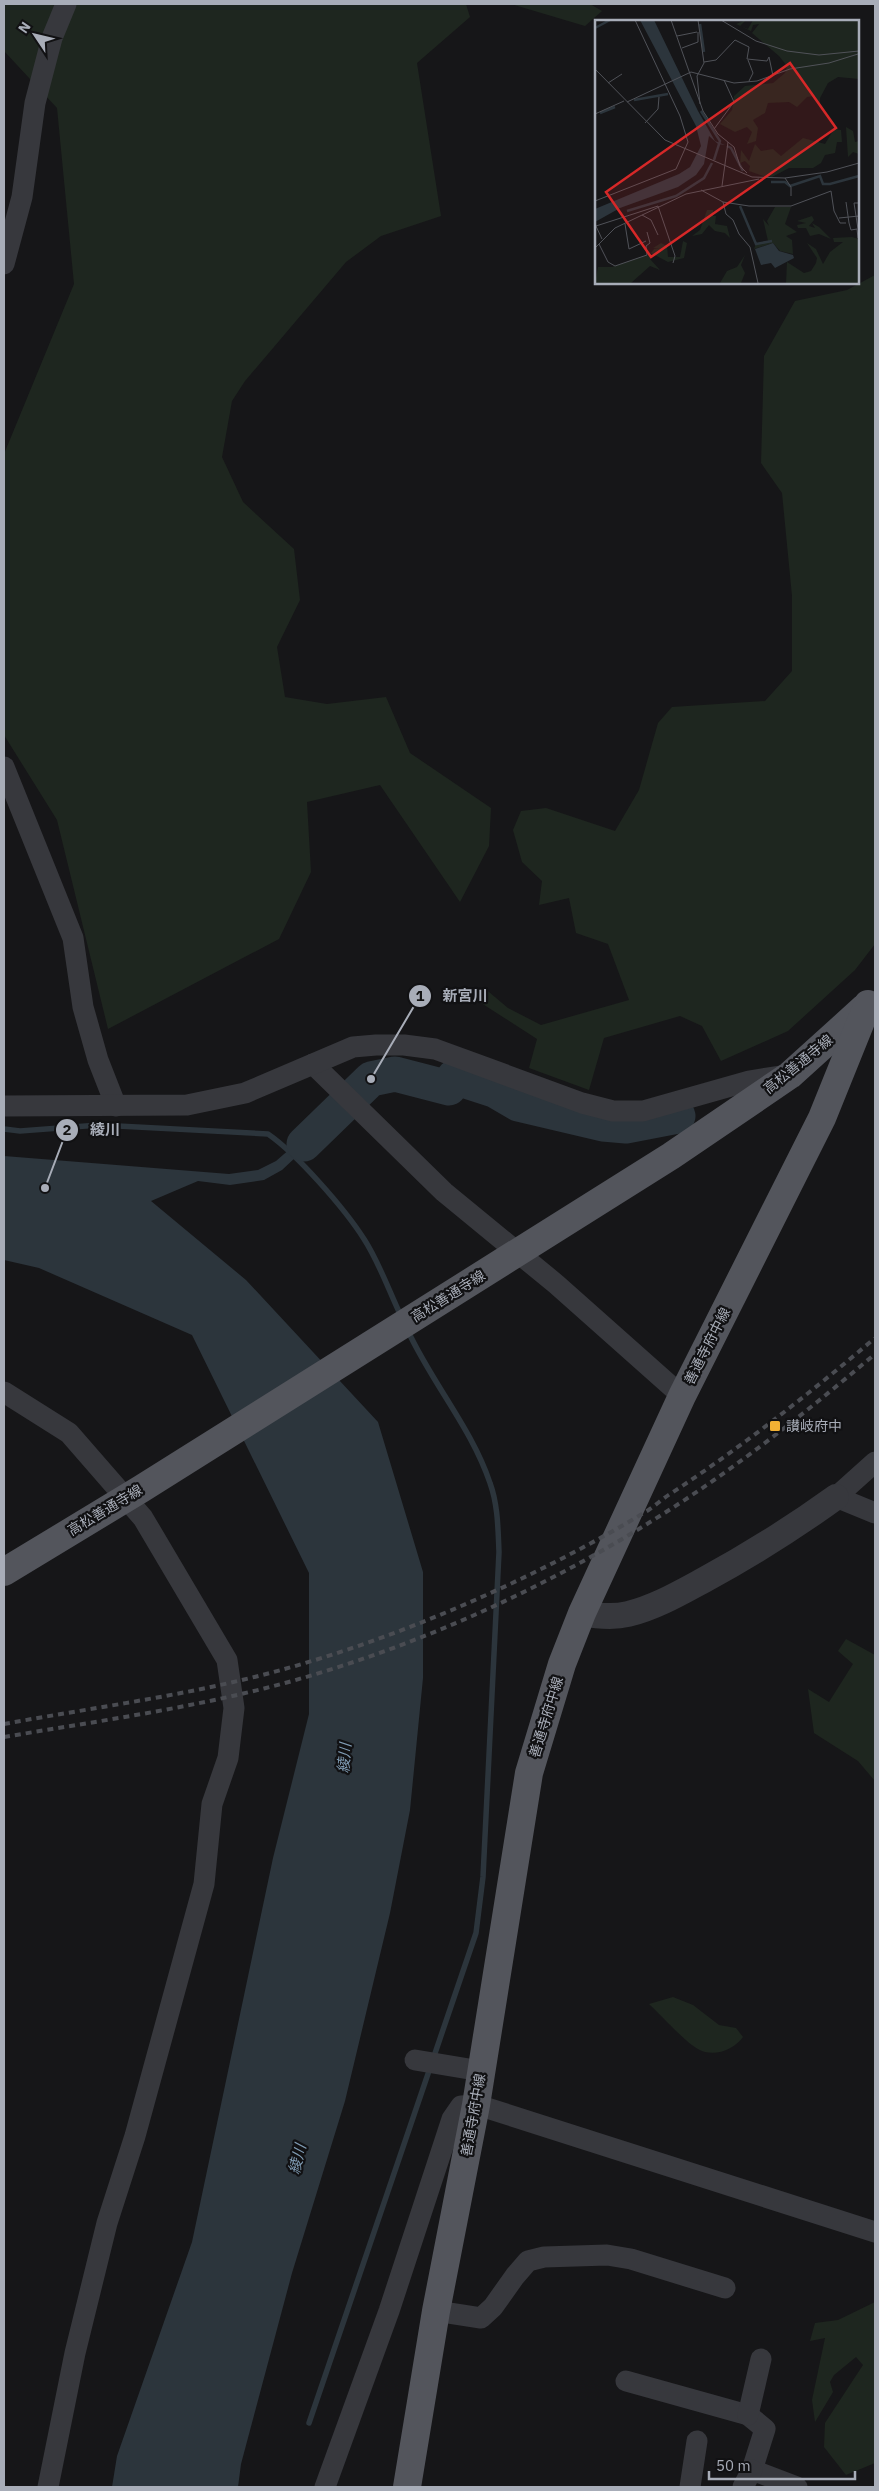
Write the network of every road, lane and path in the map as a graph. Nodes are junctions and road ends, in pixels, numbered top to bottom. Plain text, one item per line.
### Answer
1 (66, 4) edge
2 (8, 237) edge
3 (4, 264) edge
4 (4, 767) edge
5 (872, 1000) edge
6 (314, 1064) junction
7 (790, 1074) junction
8 (829, 1103) junction
9 (4, 1106) edge
10 (116, 1106) junction
11 (4, 1392) edge
12 (682, 1396) junction
13 (875, 1462) edge
14 (133, 1493) junction
15 (836, 1497) junction
16 (875, 1513) edge
17 (4, 1572) edge
18 (582, 1613) junction
19 (429, 2062) dead end
20 (481, 2071) junction
21 (476, 2105) junction
22 (875, 2232) edge
23 (725, 2288) dead end
24 (436, 2311) junction
25 (761, 2359) dead end
26 (626, 2380) dead end
27 (748, 2415) junction
28 (698, 2441) dead end
29 (748, 2479) edge
30 (48, 2487) edge
31 (325, 2487) edge
32 (407, 2487) edge
33 (690, 2487) edge
34 (797, 2487) edge

1 - 2 street
2 - 3 street
4 - 10 street
5 - 7 main road, 高松善通寺線
5 - 8 main road, 善通寺府中線
6 - 7 street
6 - 10 street
6 - 12 street
7 - 8 main road
7 - 14 main road, 高松善通寺線
8 - 12 main road, 善通寺府中線
9 - 10 street
11 - 14 street
12 - 18 main road, 善通寺府中線
13 - 15 street
14 - 17 main road, 高松善通寺線
14 - 30 street
15 - 16 street
15 - 18 street
18 - 20 main road, 善通寺府中線
19 - 20 street
20 - 21 main road, 善通寺府中線
21 - 22 street
21 - 24 main road, 善通寺府中線
21 - 31 street
23 - 24 street
24 - 32 main road, 善通寺府中線
25 - 27 street
26 - 27 street
27 - 29 street
28 - 33 street
29 - 34 street

